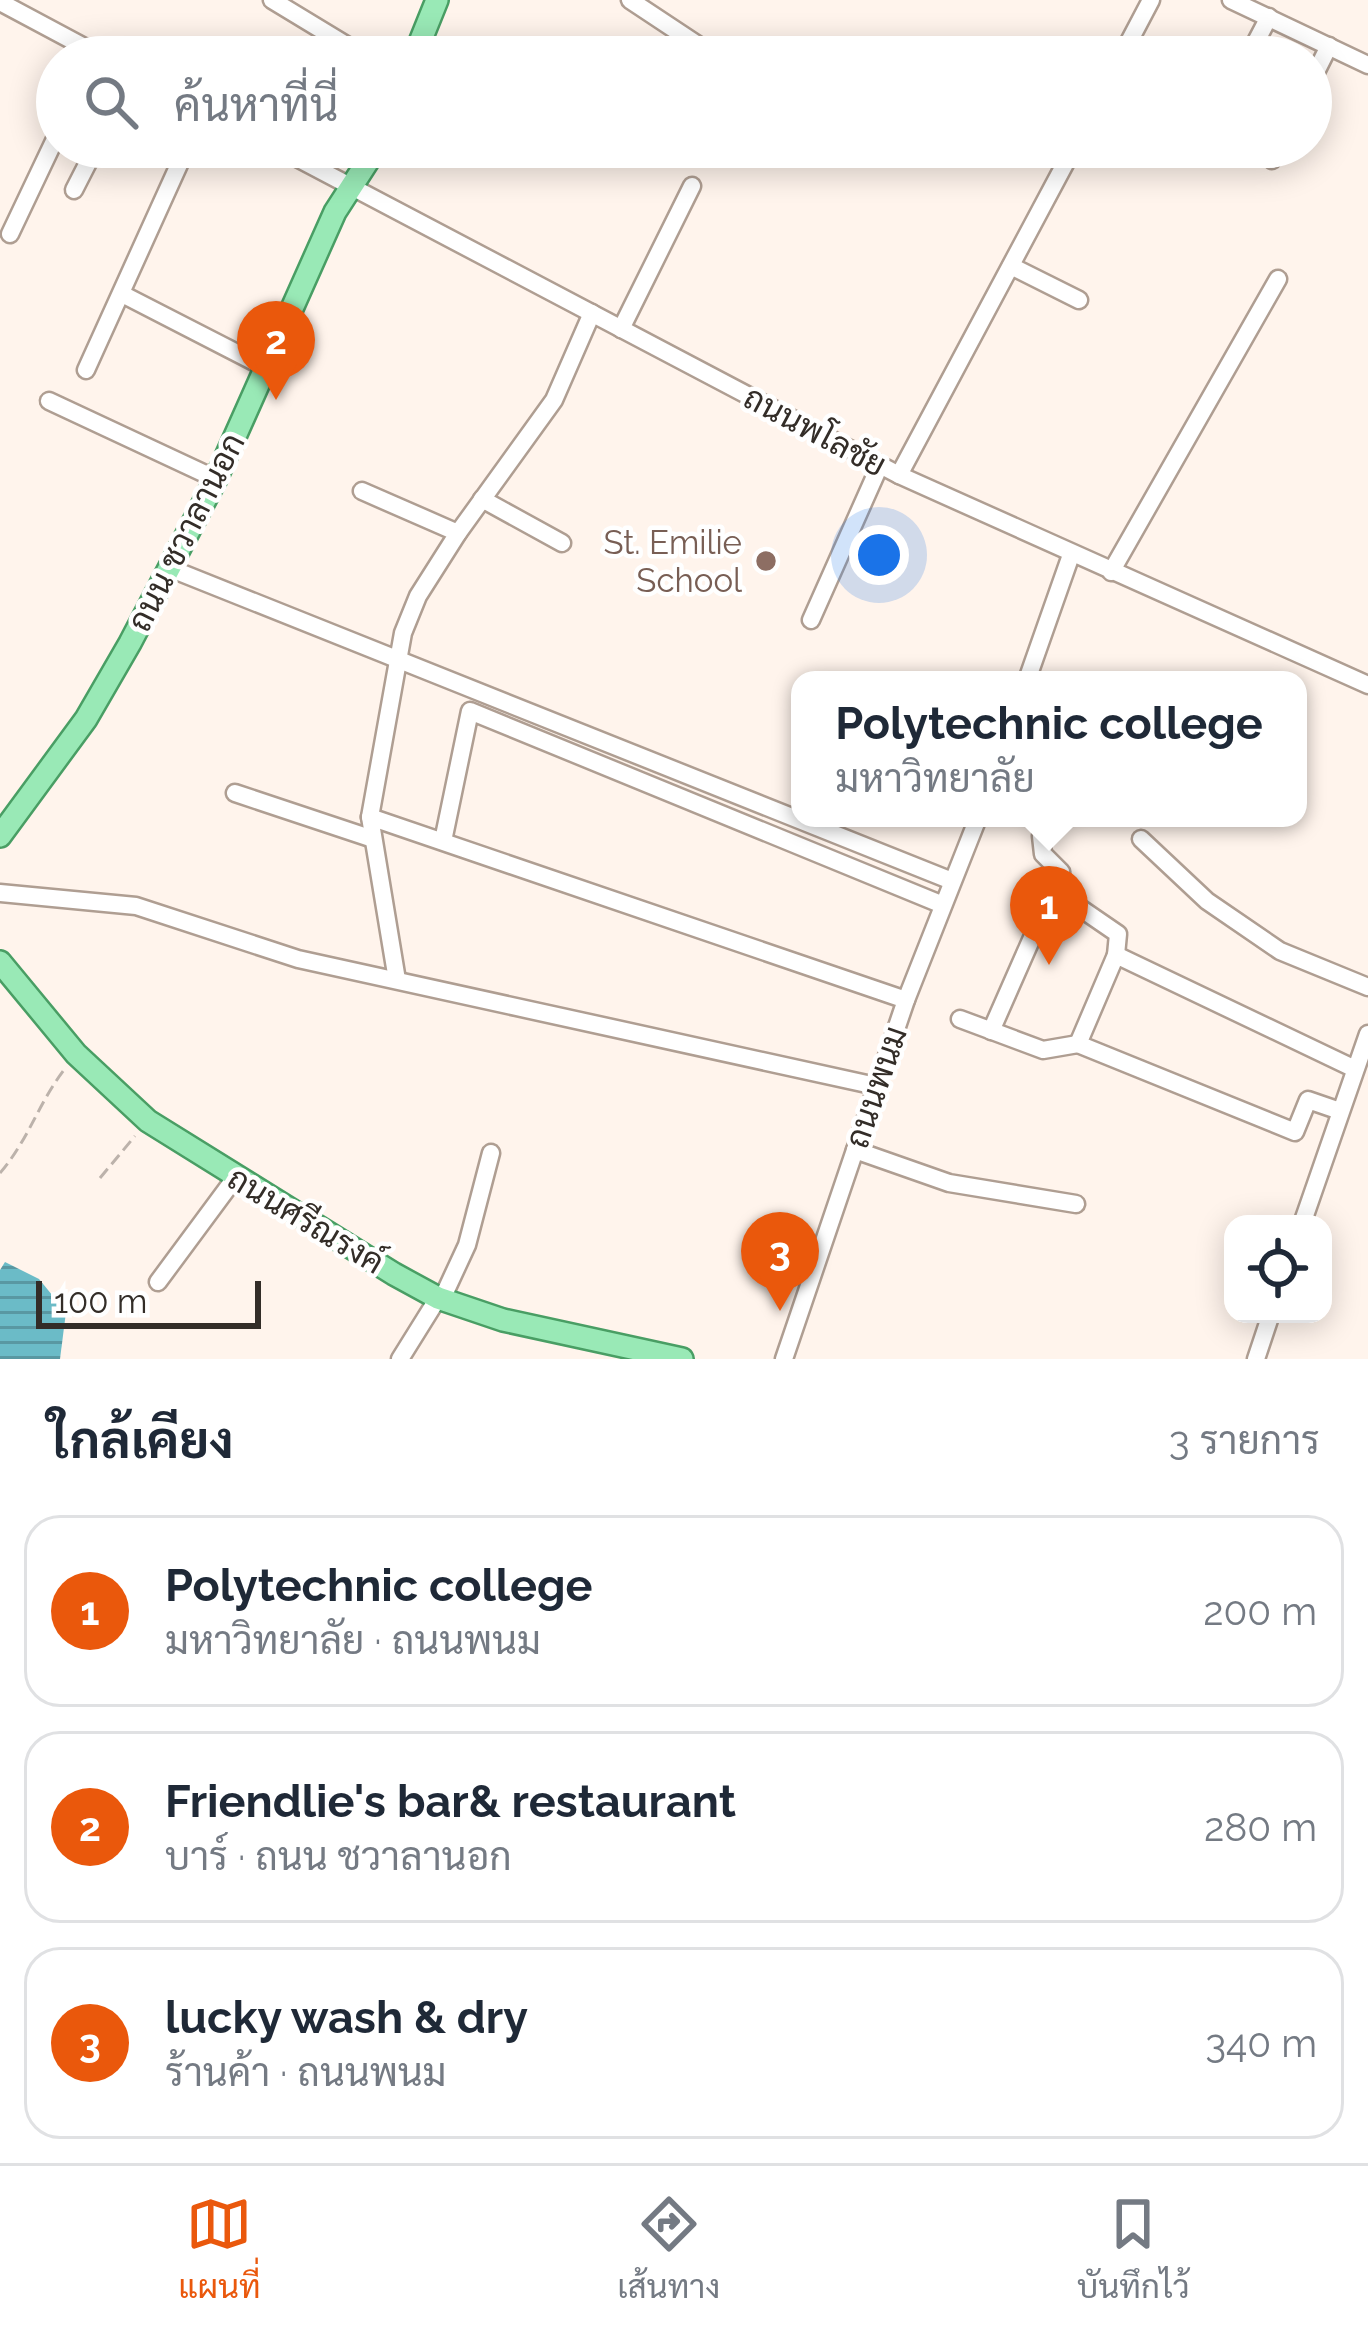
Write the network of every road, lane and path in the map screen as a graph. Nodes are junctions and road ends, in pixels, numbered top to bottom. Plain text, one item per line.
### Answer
1 (272, 0) edge
2 (437, 0) edge
3 (630, 0) edge
4 (1151, 0) edge
5 (1231, 0) edge
6 (0, 2) edge
7 (1269, 17) junction
8 (61, 36) edge
9 (331, 36) edge
10 (422, 36) edge
11 (684, 36) edge
12 (1132, 36) edge
13 (1259, 36) edge
14 (1308, 36) edge
15 (1332, 48) edge
16 (1368, 65) edge
17 (41, 168) edge
18 (85, 168) edge
19 (178, 168) edge
20 (315, 168) edge
21 (364, 168) edge
22 (1062, 168) edge
23 (692, 186) dead end
24 (352, 188) junction
25 (74, 190) dead end
26 (10, 234) dead end
27 (1011, 266) junction
28 (1278, 279) dead end
29 (122, 294) junction
30 (1079, 300) dead end
31 (592, 313) junction
32 (621, 328) junction
33 (266, 368) junction
34 (86, 370) dead end
35 (49, 401) dead end
36 (880, 465) junction
37 (899, 475) junction
38 (216, 479) junction
39 (362, 491) dead end
40 (482, 499) junction
41 (458, 533) junction
42 (562, 543) dead end
43 (1071, 554) junction
44 (169, 568) junction
45 (1111, 572) junction
46 (811, 620) dead end
47 (398, 660) junction
48 (1030, 671) edge
49 (1368, 685) edge
50 (677, 772) junction
51 (235, 793) dead end
52 (668, 795) junction
53 (370, 817) junction
54 (791, 817) edge
55 (817, 827) edge
56 (974, 827) edge
57 (1044, 827) edge
58 (0, 836) edge
59 (370, 838) junction
60 (1141, 839) dead end
61 (443, 841) junction
62 (952, 880) junction
63 (1057, 883) junction
64 (0, 893) edge
65 (943, 905) junction
66 (1116, 955) junction
67 (0, 962) edge
68 (398, 980) junction
69 (1368, 987) edge
70 (906, 1000) junction
71 (960, 1019) dead end
72 (991, 1031) junction
73 (1368, 1034) edge
74 (1078, 1044) junction
75 (76, 1054) junction
76 (1355, 1069) junction
77 (877, 1086) junction
78 (1340, 1111) junction
79 (148, 1120) junction
80 (855, 1150) junction
81 (491, 1154) dead end
82 (0, 1173) edge
83 (100, 1178) dead end
84 (235, 1178) junction
85 (1076, 1204) dead end
86 (1305, 1215) edge
87 (158, 1282) dead end
88 (440, 1299) junction
89 (1268, 1323) edge
90 (400, 1359) edge
91 (682, 1359) edge
92 (784, 1359) edge
93 (1256, 1359) edge

1 - 9 street
2 - 10 main road
3 - 11 street
4 - 12 street
5 - 7 street
6 - 8 street
7 - 13 street
7 - 14 street
15 - 16 street
17 - 26 street
18 - 25 street
19 - 29 street
20 - 24 street, ถนนพโลชัย
21 - 24 main road, ถนน ชวาลานอก
22 - 27 street
23 - 32 street
24 - 31 street, ถนนพโลชัย
24 - 33 main road, ถนน ชวาลานอก
27 - 30 street
27 - 37 street
28 - 45 street
29 - 33 street
29 - 34 street
31 - 32 street, ถนนพโลชัย
31 - 40 street
32 - 36 street, ถนนพโลชัย
33 - 38 main road, ถนน ชวาลานอก
35 - 38 street
36 - 37 street, ถนนพโลชัย
36 - 46 street
37 - 43 street, ถนนพโลชัย
38 - 44 main road, ถนน ชวาลานอก
39 - 41 street
40 - 41 street
40 - 42 street
41 - 47 street
43 - 45 street, ถนนพโลชัย
43 - 48 street
44 - 47 street
44 - 58 main road, ถนน ชวาลานอก
45 - 49 street, ถนนพโลชัย
47 - 50 street
47 - 53 street
50 - 52 street
50 - 54 street
51 - 59 street
52 - 61 street
52 - 65 street
53 - 59 street
53 - 61 street
55 - 62 street
56 - 62 street, ถนนพนม
57 - 63 street
59 - 68 street
60 - 69 street
61 - 70 street
62 - 65 street, ถนนพนม
63 - 66 street
63 - 72 street
64 - 68 street
65 - 70 street, ถนนพนม
66 - 74 street
66 - 76 street
67 - 75 main road, ถนนศรีณรงค์
68 - 77 street
70 - 77 street, ถนนพนม
71 - 72 street
72 - 74 street
73 - 76 street
74 - 78 street
75 - 79 main road, ถนนศรีณรงค์
75 - 82 path
76 - 78 street
77 - 80 street, ถนนพนม
78 - 86 street
79 - 83 path
79 - 84 main road, ถนนศรีณรงค์
80 - 85 street
80 - 92 street, ถนนพนม
81 - 88 street
84 - 87 street
84 - 88 main road, ถนนศรีณรงค์
88 - 90 street
88 - 91 main road, ถนนศรีณรงค์
89 - 93 street

